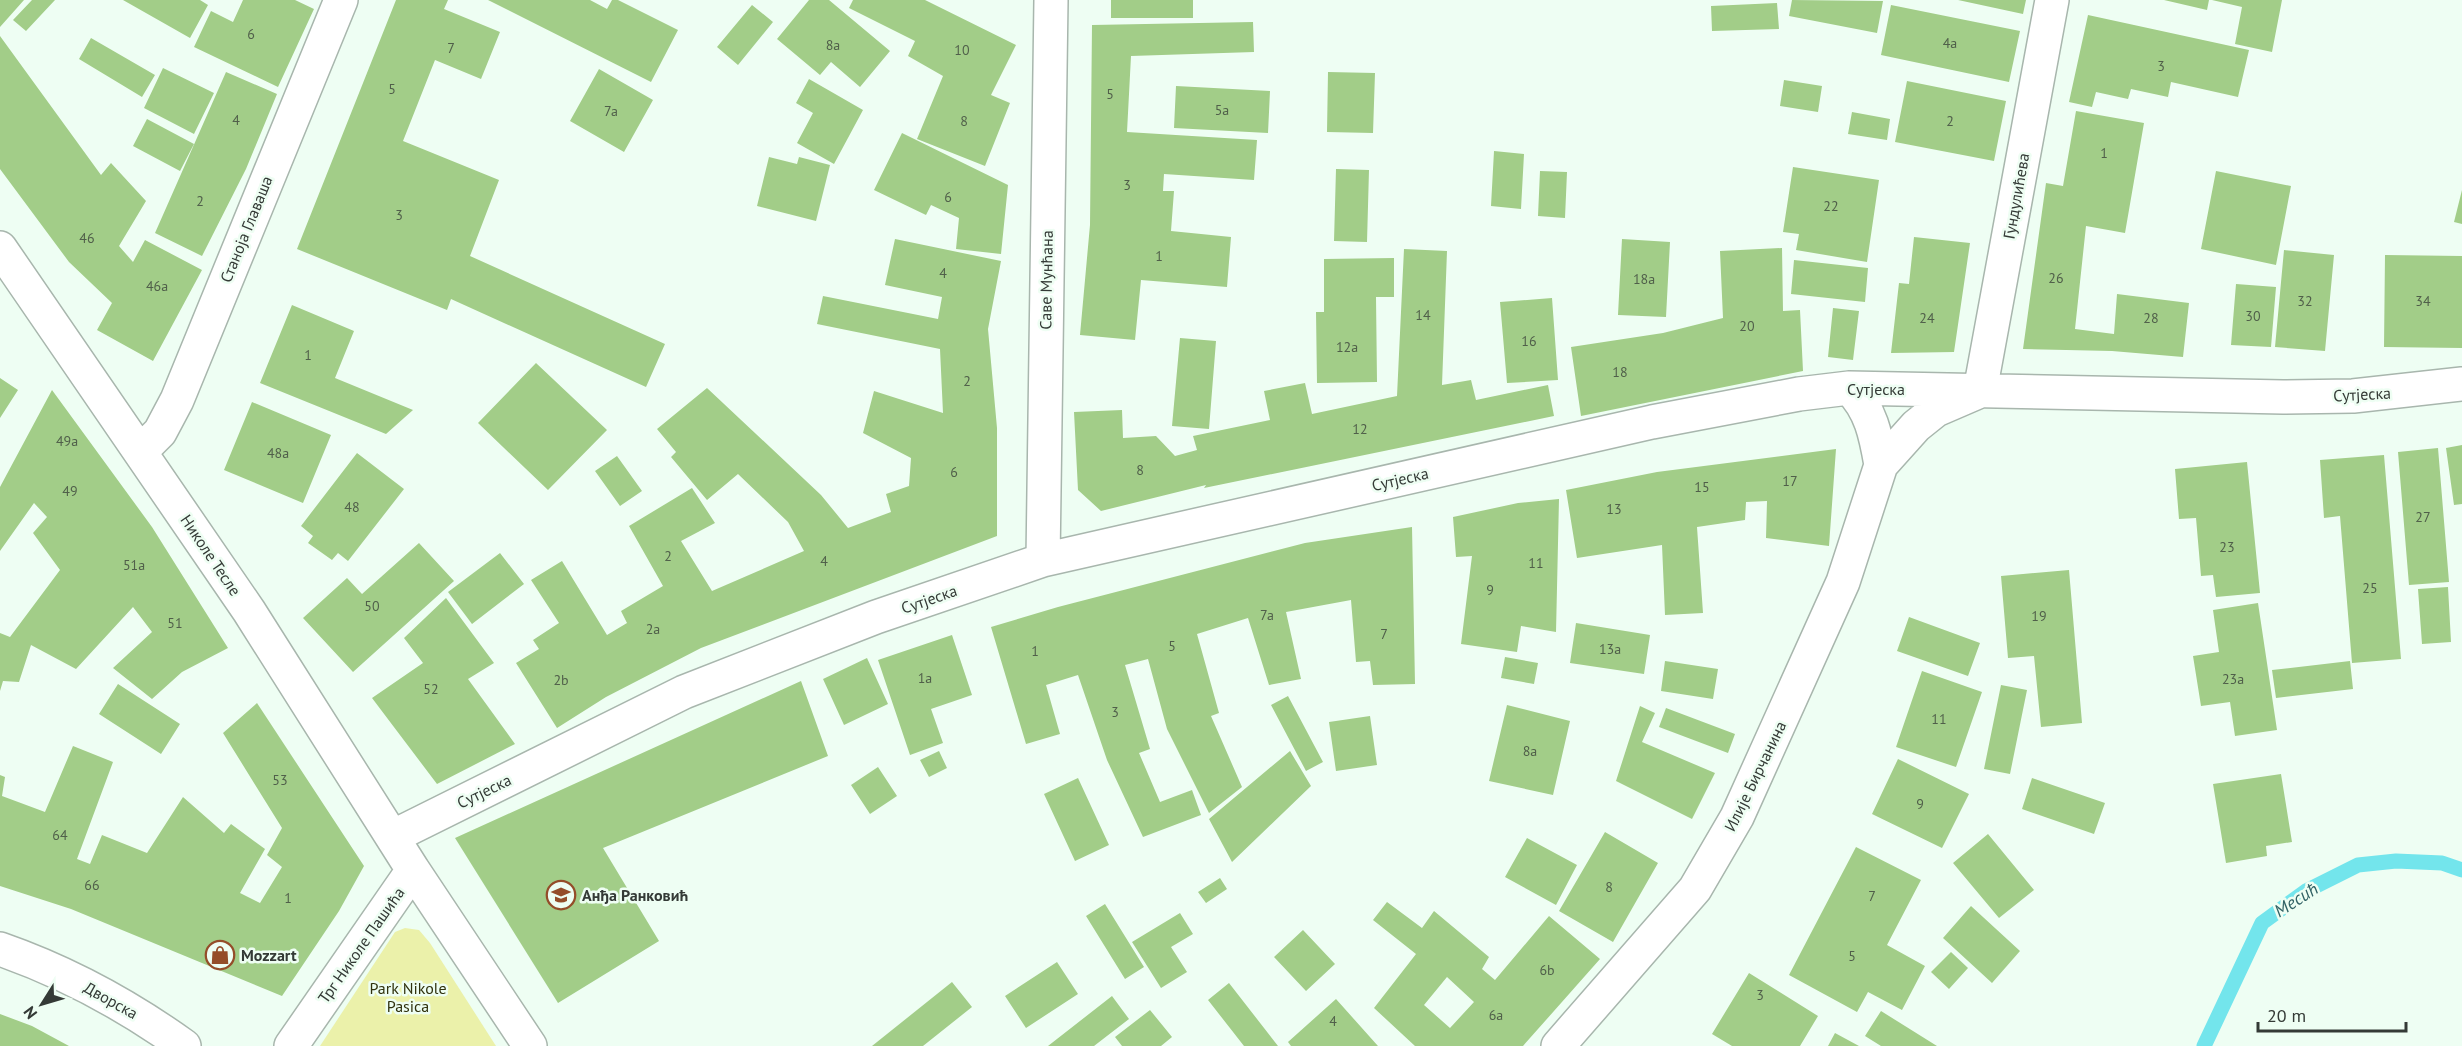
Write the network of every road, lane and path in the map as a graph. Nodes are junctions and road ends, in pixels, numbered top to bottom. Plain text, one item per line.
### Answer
1 (341, 0) edge
2 (1051, 0) edge
3 (2052, 0) edge
4 (0, 248) edge
5 (2462, 384) edge
6 (1849, 388) junction
7 (1980, 391) junction
8 (141, 451) junction
9 (1881, 465) junction
10 (1043, 560) junction
11 (394, 836) junction
12 (413, 870) junction
13 (0, 950) edge
14 (184, 1046) edge
15 (291, 1046) edge
16 (530, 1046) edge
17 (1558, 1046) edge

1 - 8 street, Станоја Главаша
2 - 10 street, Саве Мунћана
3 - 7 street, Гундулићева
4 - 8 street, Николе Тесле
5 - 7 street, Сутјеска
6 - 7 street, Сутјеска
6 - 9 street
6 - 10 street, Сутјеска
7 - 9 street, Илије Бирчанина
8 - 11 street, Николе Тесле
9 - 17 street, Илије Бирчанина
10 - 11 street, Сутјеска
11 - 12 street, Николе Тесле
12 - 15 street, Трг Николе Пашића
12 - 16 street, Трг Николе Пашића
13 - 14 street, Дворска

